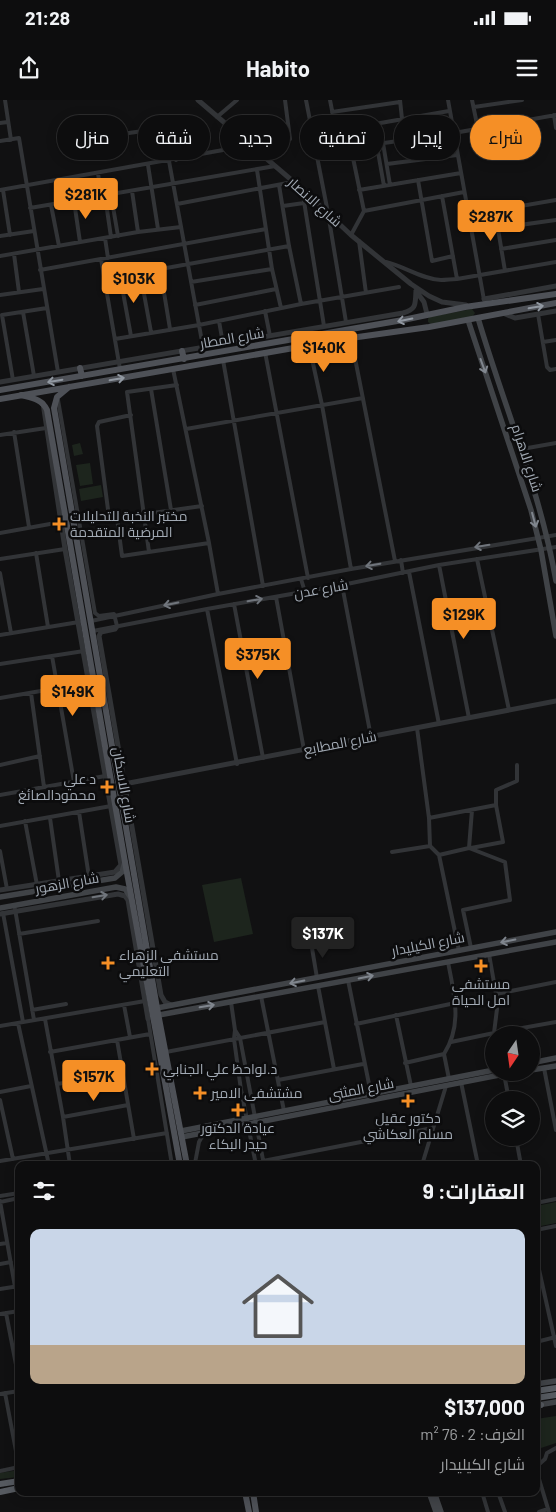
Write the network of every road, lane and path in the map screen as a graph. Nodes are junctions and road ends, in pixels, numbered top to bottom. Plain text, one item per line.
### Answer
1 (5, 100) edge
2 (198, 100) edge
3 (237, 100) edge
4 (285, 100) edge
5 (306, 100) edge
6 (330, 100) edge
7 (448, 100) edge
8 (472, 100) edge
9 (522, 100) edge
10 (400, 101) edge
11 (0, 102) edge
12 (474, 107) junction
13 (450, 110) junction
14 (332, 112) junction
15 (287, 115) edge
16 (309, 115) edge
17 (333, 115) edge
18 (402, 115) edge
19 (423, 115) edge
20 (451, 115) edge
21 (475, 115) edge
22 (555, 115) edge
23 (217, 116) junction
24 (541, 118) edge
25 (220, 119) edge
26 (8, 122) junction
27 (0, 123) edge
28 (556, 128) edge
29 (11, 140) junction
30 (0, 141) edge
31 (384, 148) edge
32 (176, 160) edge
33 (268, 160) edge
34 (317, 160) edge
35 (354, 160) edge
36 (380, 160) edge
37 (418, 160) edge
38 (458, 160) edge
39 (169, 161) junction
40 (387, 164) junction
41 (148, 165) junction
42 (275, 166) junction
43 (257, 170) junction
44 (98, 173) junction
45 (461, 173) junction
46 (418, 180) junction
47 (293, 182) junction
48 (174, 184) junction
49 (279, 185) junction
50 (390, 185) junction
51 (26, 186) junction
52 (384, 186) junction
53 (151, 188) junction
54 (259, 189) junction
55 (302, 189) junction
56 (1, 190) edge
57 (360, 190) junction
58 (132, 191) junction
59 (464, 192) junction
60 (111, 195) junction
61 (103, 196) junction
62 (442, 196) junction
63 (421, 200) junction
64 (556, 200) edge
65 (74, 201) junction
66 (304, 203) junction
67 (177, 204) junction
68 (51, 205) junction
69 (283, 206) junction
70 (30, 208) junction
71 (364, 211) junction
72 (495, 211) junction
73 (328, 213) junction
74 (469, 215) junction
75 (556, 220) edge
76 (181, 227) junction
77 (498, 228) junction
78 (266, 229) junction
79 (158, 230) junction
80 (34, 231) junction
81 (138, 232) junction
82 (10, 234) junction
83 (351, 235) junction
84 (0, 236) edge
85 (118, 236) junction
86 (111, 237) junction
87 (104, 238) junction
88 (556, 240) edge
89 (359, 241) junction
90 (80, 242) junction
91 (184, 244) junction
92 (59, 246) junction
93 (289, 246) junction
94 (501, 249) junction
95 (37, 250) junction
96 (270, 250) junction
97 (14, 254) junction
98 (0, 256) edge
99 (453, 256) junction
100 (108, 258) junction
101 (102, 259) junction
102 (386, 262) junction
103 (556, 262) edge
104 (188, 264) junction
105 (160, 268) junction
106 (272, 269) junction
107 (40, 270) junction
108 (504, 271) junction
109 (140, 272) junction
110 (120, 276) junction
111 (479, 276) junction
112 (105, 279) junction
113 (457, 279) junction
114 (191, 282) junction
115 (411, 284) junction
116 (556, 286) edge
117 (399, 287) dead end
118 (44, 289) junction
119 (276, 289) junction
120 (416, 291) junction
121 (19, 292) junction
122 (366, 292) junction
123 (556, 294) edge
124 (0, 295) edge
125 (342, 297) junction
126 (320, 301) junction
127 (556, 303) edge
128 (195, 304) junction
129 (301, 304) junction
130 (480, 304) junction
131 (47, 308) junction
132 (281, 308) junction
133 (265, 311) junction
134 (556, 311) edge
135 (23, 312) junction
136 (502, 312) junction
137 (427, 314) junction
138 (538, 314) junction
139 (1, 315) edge
140 (479, 317) junction
141 (468, 320) junction
142 (219, 321) junction
143 (346, 322) junction
144 (199, 325) junction
145 (324, 326) junction
146 (429, 327) junction
147 (170, 329) junction
148 (150, 332) junction
149 (294, 332) junction
150 (131, 336) junction
151 (270, 336) junction
152 (351, 338) junction
153 (115, 339) junction
154 (295, 339) junction
155 (556, 340) edge
156 (543, 342) junction
157 (223, 344) junction
158 (309, 345) junction
159 (203, 347) junction
160 (182, 351) junction
161 (265, 352) junction
162 (184, 358) junction
163 (223, 360) junction
164 (119, 362) junction
165 (162, 362) junction
166 (144, 365) junction
167 (80, 368) junction
168 (173, 369) junction
169 (120, 370) junction
170 (164, 370) junction
171 (556, 370) edge
172 (58, 372) junction
173 (146, 373) junction
174 (34, 376) junction
175 (82, 376) junction
176 (13, 380) junction
177 (0, 382) edge
178 (177, 385) junction
179 (69, 387) junction
180 (151, 389) junction
181 (0, 390) edge
182 (21, 395) junction
183 (502, 395) junction
184 (57, 397) junction
185 (0, 398) edge
186 (363, 398) junction
187 (494, 398) junction
188 (506, 404) junction
189 (322, 405) junction
190 (497, 406) junction
191 (277, 414) junction
192 (131, 415) junction
193 (235, 421) junction
194 (51, 429) junction
195 (186, 430) junction
196 (14, 432) junction
197 (0, 435) edge
198 (56, 439) junction
199 (556, 444) edge
200 (522, 449) junction
201 (64, 450) junction
202 (60, 502) junction
203 (202, 506) junction
204 (171, 510) junction
205 (145, 514) junction
206 (117, 518) junction
207 (61, 522) junction
208 (30, 527) junction
209 (78, 530) junction
210 (0, 533) edge
211 (556, 535) edge
212 (547, 537) junction
213 (538, 538) junction
214 (210, 543) junction
215 (553, 548) edge
216 (65, 549) junction
217 (541, 550) junction
218 (149, 552) junction
219 (36, 553) junction
220 (0, 559) edge
221 (477, 559) junction
222 (401, 560) junction
223 (395, 561) junction
224 (440, 565) junction
225 (351, 569) junction
226 (409, 572) junction
227 (0, 573) edge
228 (403, 573) junction
229 (308, 578) junction
230 (301, 579) junction
231 (556, 581) edge
232 (342, 585) junction
233 (263, 586) junction
234 (305, 592) junction
235 (218, 594) junction
236 (276, 597) junction
237 (234, 604) junction
238 (207, 609) junction
239 (115, 616) junction
240 (91, 621) junction
241 (80, 624) junction
242 (118, 626) junction
243 (48, 627) junction
244 (93, 631) junction
245 (11, 633) junction
246 (0, 635) edge
247 (556, 636) edge
248 (84, 651) junction
249 (52, 656) junction
250 (0, 664) edge
251 (89, 671) junction
252 (58, 688) junction
253 (31, 692) junction
254 (0, 698) edge
255 (108, 701) junction
256 (556, 701) edge
257 (509, 710) junction
258 (470, 718) junction
259 (439, 724) junction
260 (99, 728) junction
261 (417, 728) junction
262 (371, 737) junction
263 (304, 750) junction
264 (114, 754) junction
265 (40, 756) junction
266 (106, 756) junction
267 (263, 758) junction
268 (237, 764) junction
269 (0, 765) edge
270 (517, 765) dead end
271 (117, 770) junction
272 (107, 774) junction
273 (74, 782) junction
274 (124, 784) junction
275 (44, 787) junction
276 (110, 792) junction
277 (0, 795) edge
278 (496, 805) junction
279 (111, 806) junction
280 (472, 810) junction
281 (79, 812) junction
282 (50, 818) junction
283 (430, 818) junction
284 (25, 821) junction
285 (129, 823) junction
286 (0, 826) edge
287 (119, 842) junction
288 (430, 846) junction
289 (469, 848) junction
290 (0, 851) edge
291 (392, 852) dead end
292 (439, 855) junction
293 (1, 858) edge
294 (125, 862) junction
295 (89, 877) junction
296 (59, 882) junction
297 (37, 885) junction
298 (77, 885) junction
299 (7, 889) junction
300 (0, 890) edge
301 (23, 890) junction
302 (67, 896) junction
303 (0, 897) edge
304 (133, 900) junction
305 (15, 908) junction
306 (1, 912) edge
307 (98, 921) dead end
308 (135, 927) junction
309 (556, 932) edge
310 (19, 934) junction
311 (310, 942) dead end
312 (556, 942) edge
313 (471, 948) junction
314 (458, 951) junction
315 (445, 953) junction
316 (151, 954) junction
317 (489, 954) junction
318 (448, 962) junction
319 (396, 964) junction
320 (420, 966) junction
321 (398, 971) junction
322 (317, 978) junction
323 (348, 980) junction
324 (556, 982) edge
325 (318, 986) junction
326 (496, 994) junction
327 (261, 996) junction
328 (145, 1001) junction
329 (231, 1002) junction
330 (456, 1003) junction
331 (66, 1004) dead end
332 (124, 1005) junction
333 (172, 1006) junction
334 (32, 1010) junction
335 (173, 1012) junction
336 (154, 1015) junction
337 (396, 1015) junction
338 (44, 1018) junction
339 (34, 1020) junction
340 (23, 1022) junction
341 (326, 1022) junction
342 (556, 1022) edge
343 (18, 1023) junction
344 (356, 1024) junction
345 (0, 1026) edge
346 (495, 1026) edge
347 (531, 1026) edge
348 (236, 1030) junction
349 (269, 1032) junction
350 (150, 1034) junction
351 (485, 1034) edge
352 (130, 1037) junction
353 (240, 1038) junction
354 (234, 1039) junction
355 (117, 1040) junction
356 (451, 1042) junction
357 (50, 1052) junction
358 (165, 1052) junction
359 (444, 1054) junction
360 (556, 1058) edge
361 (157, 1059) junction
362 (540, 1061) edge
363 (405, 1063) junction
364 (363, 1064) junction
365 (556, 1066) edge
366 (544, 1068) junction
367 (334, 1069) junction
368 (540, 1069) edge
369 (485, 1072) edge
370 (123, 1074) junction
371 (449, 1078) junction
372 (485, 1078) edge
373 (278, 1080) junction
374 (461, 1082) junction
375 (248, 1083) junction
376 (58, 1084) junction
377 (241, 1084) junction
378 (432, 1085) junction
379 (446, 1085) junction
380 (31, 1086) junction
381 (411, 1086) junction
382 (424, 1086) junction
383 (0, 1092) edge
384 (370, 1094) junction
385 (0, 1100) edge
386 (128, 1105) junction
387 (284, 1111) junction
388 (63, 1117) junction
389 (255, 1120) junction
390 (247, 1121) junction
391 (5, 1127) junction
392 (0, 1128) edge
393 (433, 1128) junction
394 (556, 1130) edge
395 (167, 1133) junction
396 (204, 1133) junction
397 (182, 1134) junction
398 (134, 1139) junction
399 (517, 1146) edge
400 (67, 1150) junction
401 (46, 1154) junction
402 (12, 1159) junction
403 (0, 1161) edge
404 (48, 1161) edge
405 (69, 1161) edge
406 (178, 1161) edge
407 (178, 1161) edge
408 (179, 1161) edge
409 (195, 1161) edge
410 (255, 1161) edge
411 (264, 1161) edge
412 (274, 1161) edge
413 (423, 1161) edge
414 (477, 1161) edge
415 (520, 1161) edge
416 (15, 1194) edge
417 (0, 1196) edge
418 (15, 1199) edge
419 (556, 1199) edge
420 (0, 1202) edge
421 (540, 1202) edge
422 (2, 1224) edge
423 (556, 1226) edge
424 (540, 1229) edge
425 (8, 1243) junction
426 (0, 1244) edge
427 (11, 1262) junction
428 (0, 1264) edge
429 (540, 1273) edge
430 (15, 1278) edge
431 (15, 1286) edge
432 (0, 1289) edge
433 (15, 1312) edge
434 (6, 1313) junction
435 (0, 1314) edge
436 (555, 1337) edge
437 (540, 1341) edge
438 (556, 1346) edge
439 (15, 1359) edge
440 (552, 1382) edge
441 (540, 1388) edge
442 (556, 1388) edge
443 (540, 1389) edge
444 (15, 1392) edge
445 (2, 1394) edge
446 (556, 1395) edge
447 (540, 1397) edge
448 (556, 1402) edge
449 (540, 1404) edge
450 (556, 1448) edge
451 (15, 1450) edge
452 (540, 1464) edge
453 (15, 1468) edge
454 (0, 1471) edge
455 (540, 1481) edge
456 (15, 1482) edge
457 (0, 1484) edge
458 (15, 1489) edge
459 (0, 1492) edge
460 (246, 1496) edge
461 (254, 1496) edge
462 (434, 1496) edge
463 (435, 1496) edge
464 (483, 1496) edge
465 (499, 1496) edge
466 (549, 1510) edge
467 (248, 1512) edge
468 (256, 1512) edge
469 (436, 1512) edge
470 (441, 1512) edge
471 (488, 1512) edge
472 (505, 1512) edge
473 (539, 1512) edge

1 - 11 street
1 - 26 street
2 - 23 street, شارع الانصار
3 - 23 street
4 - 15 street
5 - 16 street
6 - 14 street
7 - 13 street
8 - 12 street
9 - 12 street
10 - 14 street
10 - 18 street
12 - 21 street
13 - 19 street
13 - 20 street
14 - 17 street
22 - 24 street
22 - 28 street
23 - 25 street, شارع الانصار
26 - 27 street
26 - 29 street
29 - 30 street
29 - 51 street
31 - 40 street
32 - 39 street
33 - 42 street, شارع الانصار
34 - 73 street
35 - 57 street
36 - 52 street
37 - 40 street
38 - 45 street
39 - 41 street
39 - 48 street
40 - 50 street
41 - 44 street
41 - 53 street
42 - 43 street
42 - 47 street, شارع الانصار
43 - 48 street
43 - 54 street
44 - 51 street
44 - 61 street
45 - 46 street
45 - 59 street
46 - 50 street
46 - 63 street
47 - 49 street
47 - 55 street, شارع الانصار
48 - 53 street
48 - 67 street
49 - 54 street
49 - 69 street
50 - 52 street
51 - 56 street
51 - 70 street
52 - 57 street
53 - 58 street
53 - 79 street
54 - 67 street
54 - 78 street
55 - 66 street
55 - 73 street, شارع الانصار
56 - 82 street
57 - 71 street
58 - 60 street
58 - 81 street
59 - 62 street
59 - 74 street
60 - 61 street
60 - 85 street
61 - 65 street
61 - 86 street
62 - 63 street
62 - 99 street
63 - 71 street
63 - 99 street
64 - 72 street
65 - 68 street
65 - 90 street
66 - 69 street
66 - 126 street
67 - 76 street
68 - 70 street
68 - 92 street
69 - 93 street
70 - 80 street
71 - 83 street
72 - 74 street
72 - 77 street
73 - 83 street, شارع الانصار
73 - 125 street
74 - 111 street
75 - 77 street
76 - 79 street
76 - 91 street
77 - 94 street
78 - 91 street
78 - 96 street
79 - 81 street
80 - 82 street
80 - 95 street
81 - 85 street
82 - 84 street
83 - 89 street, شارع الانصار
85 - 86 street
86 - 87 street
87 - 90 street
87 - 100 street
88 - 94 street
89 - 102 street, شارع الانصار
89 - 122 street
90 - 92 street
91 - 100 street
91 - 104 street
92 - 95 street
93 - 96 street
93 - 129 street
94 - 108 street
95 - 97 street
95 - 107 street
96 - 104 street
96 - 106 street
97 - 98 street
97 - 121 street
99 - 113 street
100 - 101 street
101 - 107 street
101 - 112 street
102 - 113 street
102 - 115 street, شارع الانصار
103 - 108 street
104 - 105 street
104 - 114 street
105 - 109 street
105 - 147 street
106 - 114 street
106 - 119 street
107 - 118 street
108 - 111 street
109 - 110 street
109 - 148 street
110 - 112 street
110 - 150 street
111 - 113 street
111 - 130 street
112 - 153 street
114 - 128 street
115 - 120 street, شارع الانصار
115 - 130 street, شارع الانصار
116 - 130 street, شارع الانصار
117 - 122 street
118 - 121 street
118 - 131 street
119 - 128 street
119 - 132 street
120 - 137 street, شارع الانصار
120 - 143 street
121 - 124 street
122 - 125 street
123 - 130 main road, شارع المطار
125 - 126 street
125 - 143 street
126 - 129 street
126 - 145 street
136 -> 127 main road, شارع المطار
128 - 144 street
129 - 132 street
130 - 137 main road, شارع المطار
130 - 140 main road
131 - 135 street
131 - 172 street
132 - 133 street
133 - 142 street
133 - 151 street
134 - 138 street
135 - 139 street
135 - 174 street
136 - 138 street
136 - 140 main road, شارع المطار
137 - 146 main road
137 -> 154 main road, شارع المطار
138 - 156 street
139 - 176 street
140 - 141 main road, شارع المطار
140 - 183 main road, شارع الاهرام
141 - 146 main road, شارع المطار
141 -> 187 main road, شارع الاهرام
142 - 144 street
142 - 157 street
143 - 145 street
144 - 147 street
144 - 159 street
145 - 149 street
146 - 152 main road, شارع المطار
147 - 148 street
148 - 150 street
149 - 151 street
149 - 154 main road
150 - 153 street
151 - 157 street
152 - 158 main road, شارع المطار
152 - 186 street
153 - 164 street
154 - 162 main road, شارع المطار
155 - 156 street
156 - 171 street
157 - 159 street
158 - 161 main road, شارع المطار
158 - 189 street
159 - 160 street
160 - 162 main road
160 - 164 street
161 - 163 main road, شارع المطار
161 - 191 street
162 - 165 main road, شارع المطار
163 - 168 main road, شارع المطار
163 - 193 street
164 - 167 street
164 - 169 street
165 - 166 main road, شارع المطار
165 - 170 main road
166 - 169 main road, شارع المطار
166 - 173 main road
167 - 172 street
167 - 175 main road
168 - 170 main road, شارع المطار
168 - 178 street
169 - 175 main road, شارع المطار
170 - 173 main road, شارع المطار
172 - 174 street
179 -> 173 main road, شارع المطار
174 - 176 street
175 -> 181 main road, شارع المطار
176 - 177 street
178 - 180 street
178 - 195 street
179 - 182 main road, شارع المطار
179 - 184 main road
180 - 192 street
180 - 204 street
182 - 185 main road, شارع المطار
182 - 194 main road, شارع الاسكان
183 - 187 main road
183 - 188 main road, شارع الاهرام
184 - 194 main road, شارع الاسكان
184 - 201 street
186 - 189 street
186 - 223 street
187 - 190 main road, شارع الاهرام
188 - 190 main road
188 - 200 main road, شارع الاهرام
189 - 191 street
189 - 225 street
190 -> 213 main road, شارع الاهرام
191 - 193 street
191 - 229 street
192 - 205 street
192 - 206 street
193 - 195 street
193 - 233 street
194 - 196 street
194 - 198 main road, شارع الاسكان
194 - 202 street
195 - 203 street
196 - 197 street
196 - 208 street
198 - 201 main road, شارع الاسكان
198 - 202 main road, شارع الاسكان
199 - 200 street
200 - 212 main road, شارع الاهرام
201 - 209 main road, شارع الاسكان
202 - 207 street
202 - 241 main road, شارع الاسكان
203 - 204 street
203 - 214 street
204 - 205 street
205 - 206 street
205 - 218 street
206 - 218 street
207 - 208 street
207 - 216 street
208 - 210 street
209 - 239 street
209 - 240 main road, شارع الاسكان
211 - 212 street, شارع عدن
212 - 213 street, شارع عدن
212 - 215 main road, شارع الاهرام
213 - 217 main road, شارع الاهرام
213 -> 222 street, شارع عدن
214 - 218 street
214 - 235 street
215 - 217 street, شارع عدن
215 - 231 main road, شارع الاهرام
216 - 219 street
216 - 241 street
217 - 221 street, شارع عدن
217 - 247 main road, شارع الاهرام
219 - 220 street
219 - 243 street
221 - 224 street, شارع عدن
221 - 257 street
222 - 223 street, شارع عدن
222 - 228 street
223 -> 225 street, شارع عدن
224 - 226 street, شارع عدن
224 - 258 street
225 - 229 street, شارع عدن
226 - 228 street, شارع عدن
226 - 259 street
227 - 245 street
228 - 232 street, شارع عدن
229 - 230 street, شارع عدن
230 - 233 street, شارع عدن
230 - 234 street
232 - 234 street, شارع عدن
232 - 262 street
233 - 235 street, شارع عدن
234 - 236 street, شارع عدن
235 -> 239 street, شارع عدن
237 -> 236 street, شارع عدن
236 - 263 street
237 - 238 street, شارع عدن
237 - 267 street
238 - 242 street, شارع عدن
238 - 268 street
239 - 240 street, شارع عدن
239 - 242 street
240 - 244 main road, شارع الاسكان
241 - 243 street
241 - 248 street
241 - 251 main road, شارع الاسكان
242 - 244 street, شارع عدن
242 - 255 street
243 - 245 street
244 - 255 main road, شارع الاسكان
245 - 246 street
248 - 249 street
248 - 251 street
249 - 250 street
249 - 252 street
251 - 260 main road, شارع الاسكان
252 - 253 street
252 - 273 street
253 - 254 street
253 - 265 street
255 - 264 main road, شارع الاسكان
255 - 274 street
256 - 257 street, شارع المطابع
257 - 258 street, شارع المطابع
258 - 259 street, شارع المطابع
259 - 261 street, شارع المطابع
260 - 266 main road, شارع الاسكان
260 - 272 street
261 - 262 street, شارع المطابع
261 - 283 street
262 - 263 street, شارع المطابع
263 - 267 street, شارع المطابع
264 - 266 main road
264 - 271 main road, شارع الاسكان
265 - 269 street
265 - 275 street
266 - 272 main road, شارع الاسكان
267 - 268 street, شارع المطابع
268 - 274 street, شارع المطابع
270 - 278 street
271 - 272 main road
271 - 285 main road, شارع الاسكان
272 - 273 street
272 - 276 main road, شارع الاسكان
273 - 275 street
274 - 285 street
275 - 277 street
276 - 279 street
276 - 287 main road, شارع الاسكان
278 - 280 street
278 - 289 street
279 - 281 street
279 - 287 street
280 - 283 street
280 - 289 street
281 - 282 street
281 - 295 street
282 - 284 street
282 - 296 street
283 - 288 street
284 - 286 street
284 - 297 street
285 - 316 main road, شارع الاسكان
287 - 294 main road, شارع الاسكان
287 - 295 street
288 - 291 street
288 - 292 street
289 - 292 street
289 - 313 street
290 - 293 street
292 - 314 street
293 - 299 street
294 - 298 main road, شارع الزهور
294 - 304 main road, شارع الاسكان
295 - 296 street
296 - 297 street
297 - 301 street
298 - 301 main road, شارع الزهور
298 - 302 main road
299 - 300 street
299 - 301 street
301 - 303 main road, شارع الزهور
302 - 304 main road, شارع الزهور
302 - 305 main road, شارع الزهور
304 - 308 main road, شارع الاسكان
305 - 306 main road, شارع الزهور
305 -> 308 street
305 - 310 street
306 - 340 street
307 - 310 street
308 - 328 street
308 - 336 main road, شارع الاسكان
309 -> 313 main road, شارع الكيليدار
310 - 334 street
311 - 322 street
312 - 317 main road, شارع الكيليدار
313 - 314 main road, شارع الكيليدار
314 - 315 main road, شارع الكيليدار
315 - 319 main road, شارع الكيليدار
315 - 320 main road
316 - 333 street
316 - 336 main road, شارع الاسكان
317 - 318 main road, شارع الكيليدار
317 - 326 street
318 - 320 main road, شارع الكيليدار
318 - 330 street
319 - 321 main road
319 - 322 main road, شارع الكيليدار
320 - 321 main road, شارع الكيليدار
323 -> 321 main road, شارع الكيليدار
322 -> 333 main road, شارع الكيليدار
323 - 325 main road, شارع الكيليدار
323 - 344 street
324 - 326 street
325 - 327 main road, شارع الكيليدار
325 - 341 street
326 - 346 street
327 - 329 main road, شارع الكيليدار
327 - 349 street
328 - 332 street
328 - 336 street
335 -> 329 main road, شارع الكيليدار
329 - 348 street
330 - 337 street
330 - 356 street
331 - 334 street
332 - 338 street
332 - 352 street
333 - 335 main road
333 - 336 main road, شارع الكيليدار
334 - 339 street
335 - 336 main road, شارع الكيليدار
336 - 350 street
336 - 358 main road, شارع الاسكان
336 - 361 main road, شارع الاسكان
337 - 344 street
337 - 363 street
338 - 339 street
338 - 357 street
339 - 340 street
340 - 343 street
341 - 349 street
341 - 367 street
342 - 347 street
343 - 345 street
343 - 380 street
344 - 364 street
348 - 353 street
348 - 354 street
349 - 353 street
349 - 373 street
350 - 352 street
350 - 361 street
351 - 356 street
352 - 355 street
353 - 354 street
353 - 375 street
354 - 358 street
354 - 377 street
355 - 357 street
355 - 370 street
356 - 359 street
357 - 376 street
358 - 397 main road, شارع الاسكان
359 - 363 street
359 - 371 street
360 - 362 main road
361 - 395 street
361 - 406 main road, شارع الاسكان
363 - 381 street
364 - 367 street
364 - 384 street
365 - 366 main road
366 - 368 main road
366 - 394 street
367 - 373 street
369 - 371 main road, شارع المثنى
370 - 376 street
370 - 386 street
371 - 378 main road, شارع المثنى
372 - 374 main road, شارع المثنى
373 - 387 street
374 - 379 main road, شارع المثنى
374 - 414 street
375 - 377 street
375 - 389 street
376 - 388 street
377 - 390 street
378 - 379 main road, شارع المثنى
378 - 382 main road, شارع المثنى
379 - 393 street
380 - 383 street
380 - 401 street
381 - 382 main road, شارع المثنى
381 - 384 main road, شارع المثنى
382 - 389 main road, شارع المثنى
384 - 387 main road, شارع المثنى
385 - 391 street
386 - 388 street
386 - 398 street
387 - 389 main road, شارع المثنى
388 - 400 street
389 - 390 main road, شارع المثنى
389 - 411 street
390 - 396 main road, شارع المثنى
390 - 397 main road, شارع المثنى
390 - 410 street
391 - 392 street
391 - 402 street
393 - 412 street
393 - 413 street
395 - 398 street
395 - 407 street
396 - 397 main road, شارع المثنى
396 - 409 street
397 - 408 main road, شارع الاسكان
398 - 400 street
399 - 415 street
400 - 401 street
400 - 405 street
401 - 402 street
401 - 404 street
402 - 403 street
416 - 417 street
418 - 420 street
419 - 421 street
420 - 422 street
422 - 425 street
423 - 424 street
425 - 426 street
425 - 427 street
427 - 428 street
427 - 430 street
429 - 436 street
431 - 432 street
433 - 434 street
434 - 435 street
434 - 439 street
436 - 437 street
436 - 438 street
440 - 441 highway
442 - 443 highway
444 - 445 street
445 - 451 street
446 - 447 highway
448 - 449 main road
450 - 452 street
453 - 454 street
455 - 466 street
456 - 457 highway
458 - 459 highway
460 - 467 main road
461 - 468 main road
462 - 469 main road
463 - 470 main road
464 - 471 street
465 - 472 street
466 - 473 street

